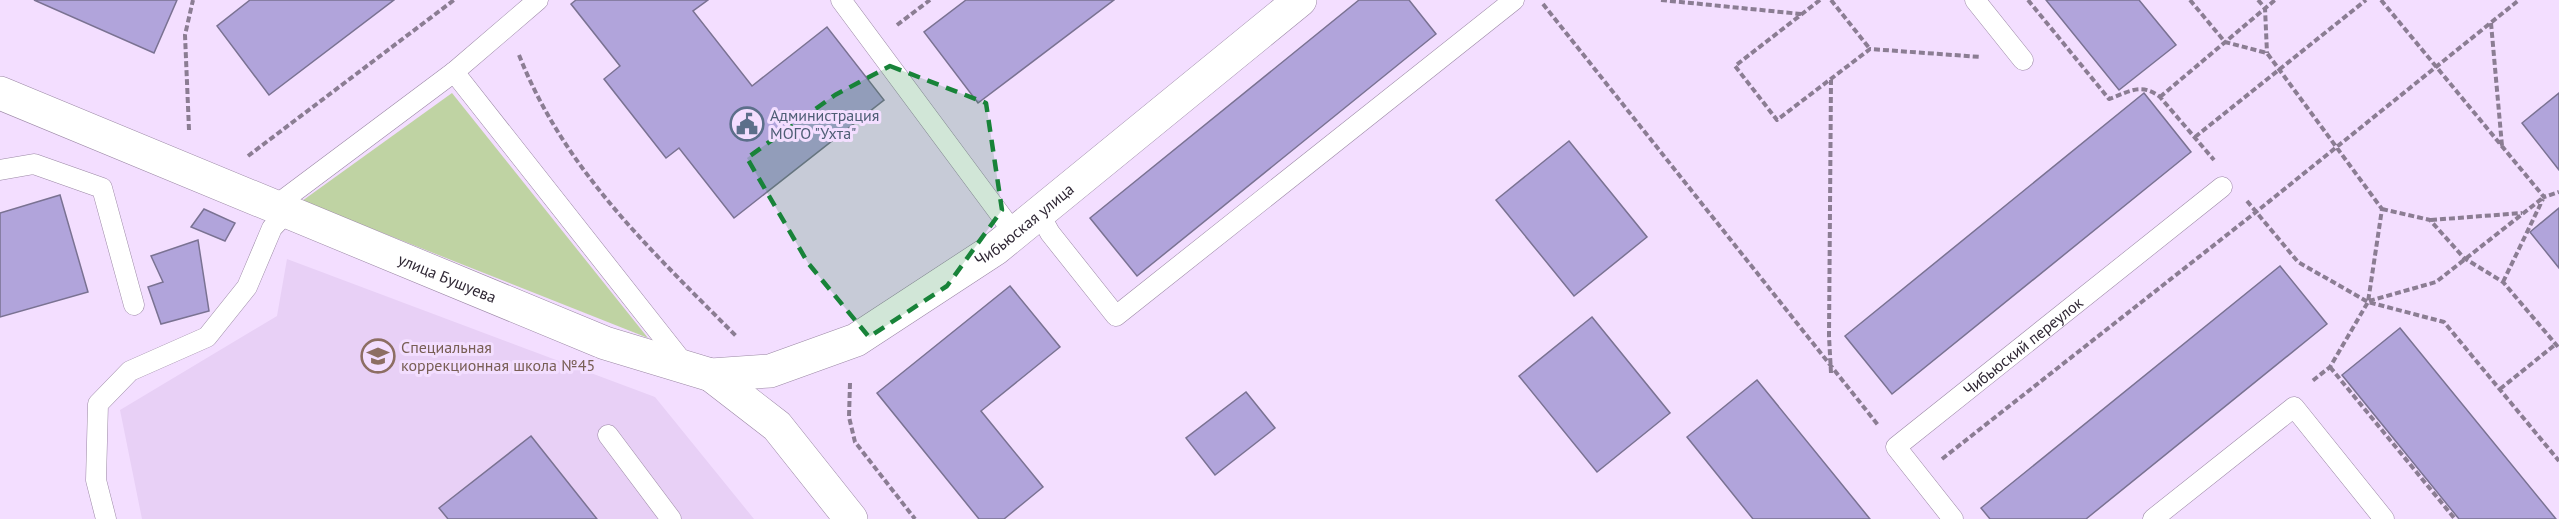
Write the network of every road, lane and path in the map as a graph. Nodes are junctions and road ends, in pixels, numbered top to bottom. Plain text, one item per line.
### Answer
1 (193, 0) edge
2 (454, 0) edge
3 (538, 0) edge
4 (841, 0) edge
5 (930, 0) edge
6 (1300, 0) edge
7 (1514, 0) edge
8 (1540, 0) edge
9 (1661, 0) edge
10 (1820, 0) edge
11 (1832, 0) edge
12 (1975, 0) edge
13 (2028, 0) edge
14 (2190, 0) edge
15 (2258, 0) edge
16 (2275, 0) edge
17 (2366, 0) edge
18 (2381, 0) edge
19 (2519, 0) edge
20 (2265, 8) junction
21 (1802, 14) junction
22 (2491, 23) junction
23 (507, 25) junction
24 (2225, 42) junction
25 (873, 44) junction
26 (1870, 49) junction
27 (2267, 53) junction
28 (2023, 60) joint
29 (2436, 66) junction
30 (2279, 70) junction
31 (454, 72) junction
32 (1831, 80) junction
33 (0, 93) edge
34 (2160, 96) junction
35 (178, 128) dead end
36 (189, 132) junction
37 (199, 136) dead end
38 (2195, 137) junction
39 (2502, 146) junction
40 (2336, 147) junction
41 (239, 152) dead end
42 (2215, 162) dead end
43 (0, 171) edge
44 (2222, 187) dead end
45 (2559, 192) edge
46 (2242, 195) dead end
47 (2544, 197) junction
48 (281, 209) junction
49 (2382, 209) junction
50 (2256, 212) junction
51 (2522, 213) junction
52 (2430, 220) junction
53 (1034, 227) junction
54 (2464, 258) junction
55 (2503, 282) junction
56 (2368, 302) junction
57 (134, 305) dead end
58 (2557, 346) edge
59 (1830, 364) junction
60 (2330, 367) dead end
61 (698, 371) junction
62 (770, 371) junction
63 (1831, 373) dead end
64 (854, 376) dead end
65 (2500, 389) junction
66 (608, 435) dead end
67 (1896, 447) junction
68 (2559, 461) edge
69 (1920, 477) junction
70 (106, 519) edge
71 (671, 519) edge
72 (851, 519) edge
73 (915, 519) edge
74 (1953, 519) edge
75 (2153, 519) edge
76 (2384, 519) edge
77 (2455, 519) edge

1 - 36 path
2 - 41 path
3 - 23 lane
4 - 25 lane
5 - 25 path
6 - 53 street, Чибьюская улица
7 - 53 lane
8 - 59 path
9 - 21 path
10 - 21 path
11 - 26 path
12 - 28 lane
13 - 34 path
14 - 24 path
15 - 20 path
16 - 20 path
17 - 30 path
18 - 29 path
19 - 22 path
20 - 24 path
20 - 27 path
21 - 32 path
22 - 29 path
22 - 39 path
23 - 31 lane
23 - 62 path
24 - 27 path
24 - 34 path
25 - 53 lane
26 - 28 path
26 - 32 path
27 - 30 path
29 - 39 path
29 - 40 path
30 - 38 path
30 - 40 path
31 - 48 lane
31 - 61 lane
32 - 59 path
33 - 48 street, улица Бушуева
34 - 38 path
35 - 36 path
36 - 37 path
38 - 42 path
39 - 47 path
40 - 49 path
40 - 50 path
43 - 57 lane
44 - 67 lane, Чибьюский переулок
45 - 47 path
46 - 50 path
47 - 51 path
47 - 55 path
48 - 61 street, улица Бушуева
48 - 70 lane
49 - 52 path
49 - 56 path
50 - 56 path
50 - 69 path
51 - 52 path
51 - 54 path
52 - 54 path
53 - 62 street, Чибьюская улица
54 - 55 path
54 - 56 path
55 - 58 path
56 - 65 path
58 - 65 path
59 - 63 path
59 - 67 path
60 - 77 path
61 - 62 street, Чибьюская улица
61 - 72 street, улица Бушуева
64 - 73 path
65 - 68 path
66 - 71 lane
67 - 69 lane
69 - 74 lane
75 - 76 lane

